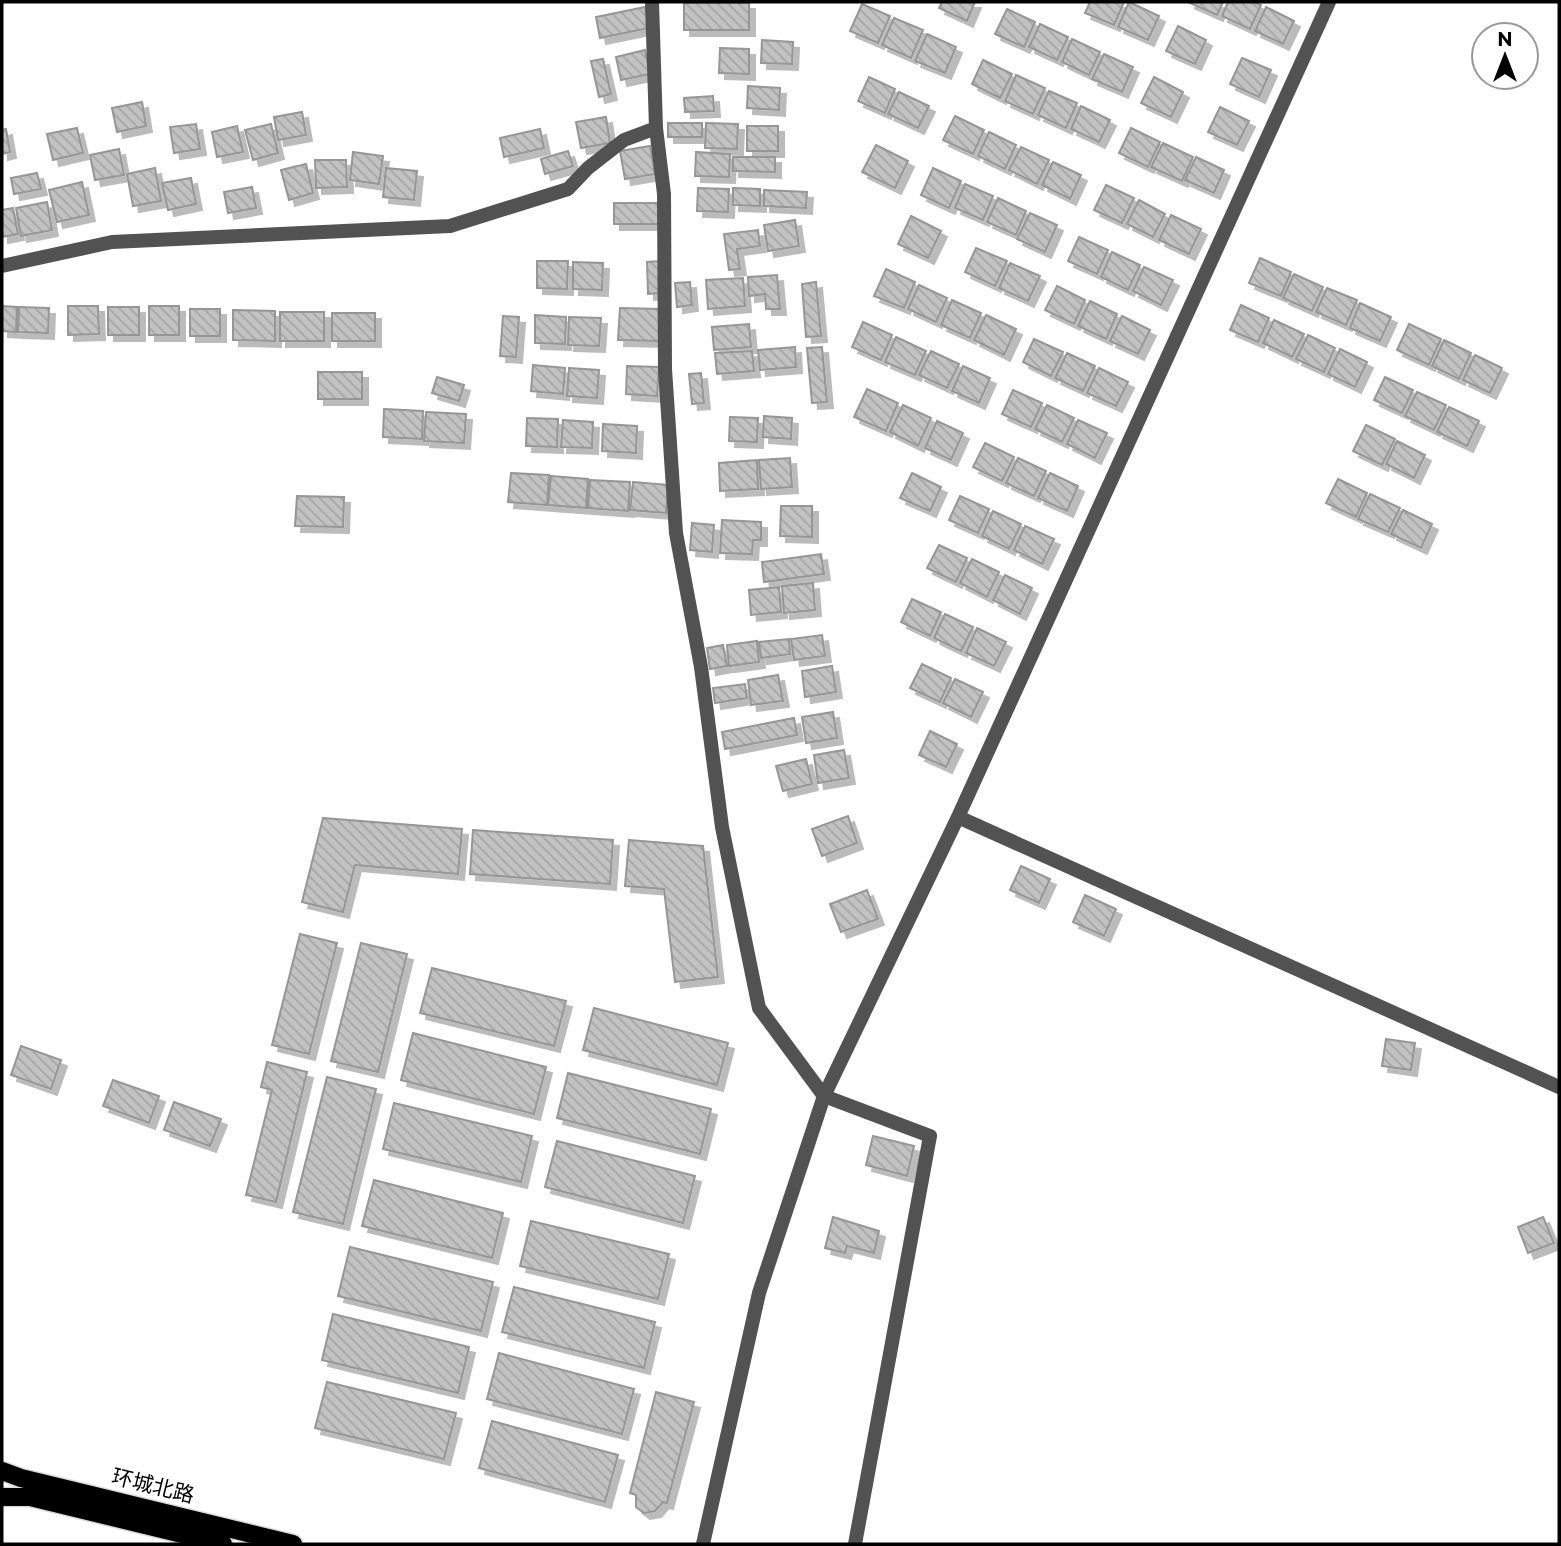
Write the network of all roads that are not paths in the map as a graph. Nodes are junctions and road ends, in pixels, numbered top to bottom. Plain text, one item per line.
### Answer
1 (652, 2) edge
2 (1329, 2) edge
3 (656, 128) junction
4 (2, 266) edge
5 (958, 817) junction
6 (1559, 1087) edge
7 (824, 1096) junction
8 (2, 1471) edge
9 (2, 1497) edge
10 (223, 1544) edge
11 (293, 1544) edge
12 (703, 1544) edge
13 (855, 1544) edge

1 - 3 street
2 - 5 street
3 - 4 street
3 - 7 street
5 - 6 street
5 - 7 street
7 - 12 street
7 - 13 street
8 - 11 main road, 环城北路
9 - 10 main road, 环城北路

